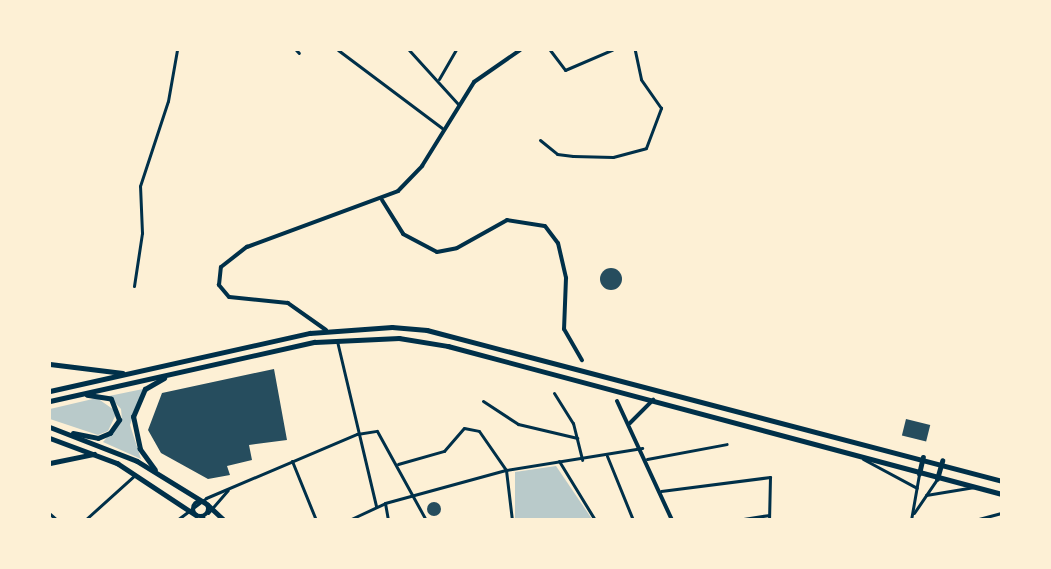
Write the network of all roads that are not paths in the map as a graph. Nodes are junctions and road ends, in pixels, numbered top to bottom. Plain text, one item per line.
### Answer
1 (177, 50) edge
2 (338, 50) edge
3 (408, 50) edge
4 (456, 50) edge
5 (520, 50) edge
6 (550, 50) edge
7 (612, 50) edge
8 (635, 50) edge
9 (439, 79) junction
10 (458, 104) junction
11 (442, 128) junction
12 (540, 140) dead end
13 (382, 200) junction
14 (134, 286) dead end
15 (326, 330) junction
16 (337, 339) junction
17 (582, 360) dead end
18 (50, 364) edge
19 (137, 372) junction
20 (168, 376) junction
21 (50, 391) edge
22 (554, 393) dead end
23 (81, 394) junction
24 (653, 400) junction
25 (50, 401) edge
26 (483, 401) dead end
27 (617, 401) dead end
28 (630, 423) junction
29 (50, 427) edge
30 (64, 432) junction
31 (357, 434) junction
32 (50, 438) edge
33 (577, 438) junction
34 (728, 444) dead end
35 (642, 448) junction
36 (851, 452) junction
37 (97, 454) junction
38 (607, 456) junction
39 (923, 457) junction
40 (647, 459) junction
41 (582, 460) junction
42 (292, 461) junction
43 (559, 461) junction
44 (942, 461) junction
45 (50, 463) edge
46 (398, 464) junction
47 (507, 470) junction
48 (156, 472) junction
49 (137, 474) junction
50 (919, 474) junction
51 (937, 479) junction
52 (1002, 481) edge
53 (974, 487) junction
54 (230, 488) junction
55 (917, 488) junction
56 (662, 491) junction
57 (1002, 494) edge
58 (414, 495) junction
59 (926, 495) junction
60 (202, 502) junction
61 (385, 503) junction
62 (376, 506) junction
63 (188, 508) junction
64 (212, 508) junction
65 (208, 513) junction
66 (1002, 513) edge
67 (50, 514) edge
68 (359, 514) junction
69 (769, 517) edge
70 (912, 517) edge
71 (199, 518) edge
72 (57, 519) edge
73 (85, 519) edge
74 (177, 519) edge
75 (224, 519) edge
76 (316, 519) edge
77 (349, 519) edge
78 (360, 519) edge
79 (388, 519) edge
80 (426, 519) edge
81 (507, 519) edge
82 (512, 519) edge
83 (595, 519) edge
84 (633, 519) edge
85 (672, 519) edge
86 (737, 519) edge
87 (975, 519) edge

1 - 14 street
2 - 11 street
3 - 9 street
4 - 9 street
5 - 10 street
6 - 7 street
8 - 12 street
9 - 10 street
10 - 11 street
11 - 13 street
13 - 15 street
13 - 17 street
15 - 19 main road
15 - 39 main road
16 - 20 main road
16 - 24 main road
16 - 31 street
18 - 19 main road
19 - 21 main road
20 - 23 main road
20 - 48 main road
22 - 33 street
23 - 25 main road
23 - 30 main road
24 - 28 street
24 - 36 main road
26 - 33 street
27 - 28 street
28 - 35 street
29 - 30 main road
30 - 48 main road
31 - 42 street
31 - 46 street
31 - 62 street
32 - 37 main road
33 - 41 street
34 - 40 street
35 - 38 street
35 - 40 street
36 - 50 main road
36 - 55 street
37 - 45 main road
37 - 49 main road
38 - 41 street
38 - 84 street
39 - 44 main road
39 - 50 main road
40 - 56 street
41 - 43 street
42 - 54 street
42 - 76 street
43 - 47 street
43 - 83 street
44 - 51 main road
44 - 52 main road
46 - 47 street
46 - 58 street
47 - 58 street
47 - 82 street
48 - 60 main road
49 - 63 main road
49 - 73 street
50 - 51 main road
50 - 55 street
51 - 53 main road
51 - 59 street
53 - 57 main road
53 - 59 street
54 - 60 street
54 - 64 street
55 - 70 street
56 - 69 street
56 - 85 street
58 - 61 street
58 - 80 street
59 - 70 street
60 - 63 street
60 - 64 main road
60 - 65 main road
60 - 71 main road
61 - 62 street
61 - 79 street
62 - 68 street
63 - 71 main road
63 - 74 street
64 - 65 street
64 - 75 main road
65 - 71 main road
66 - 87 street
67 - 72 street
68 - 77 street
68 - 78 street
69 - 86 street
81 - 82 street

